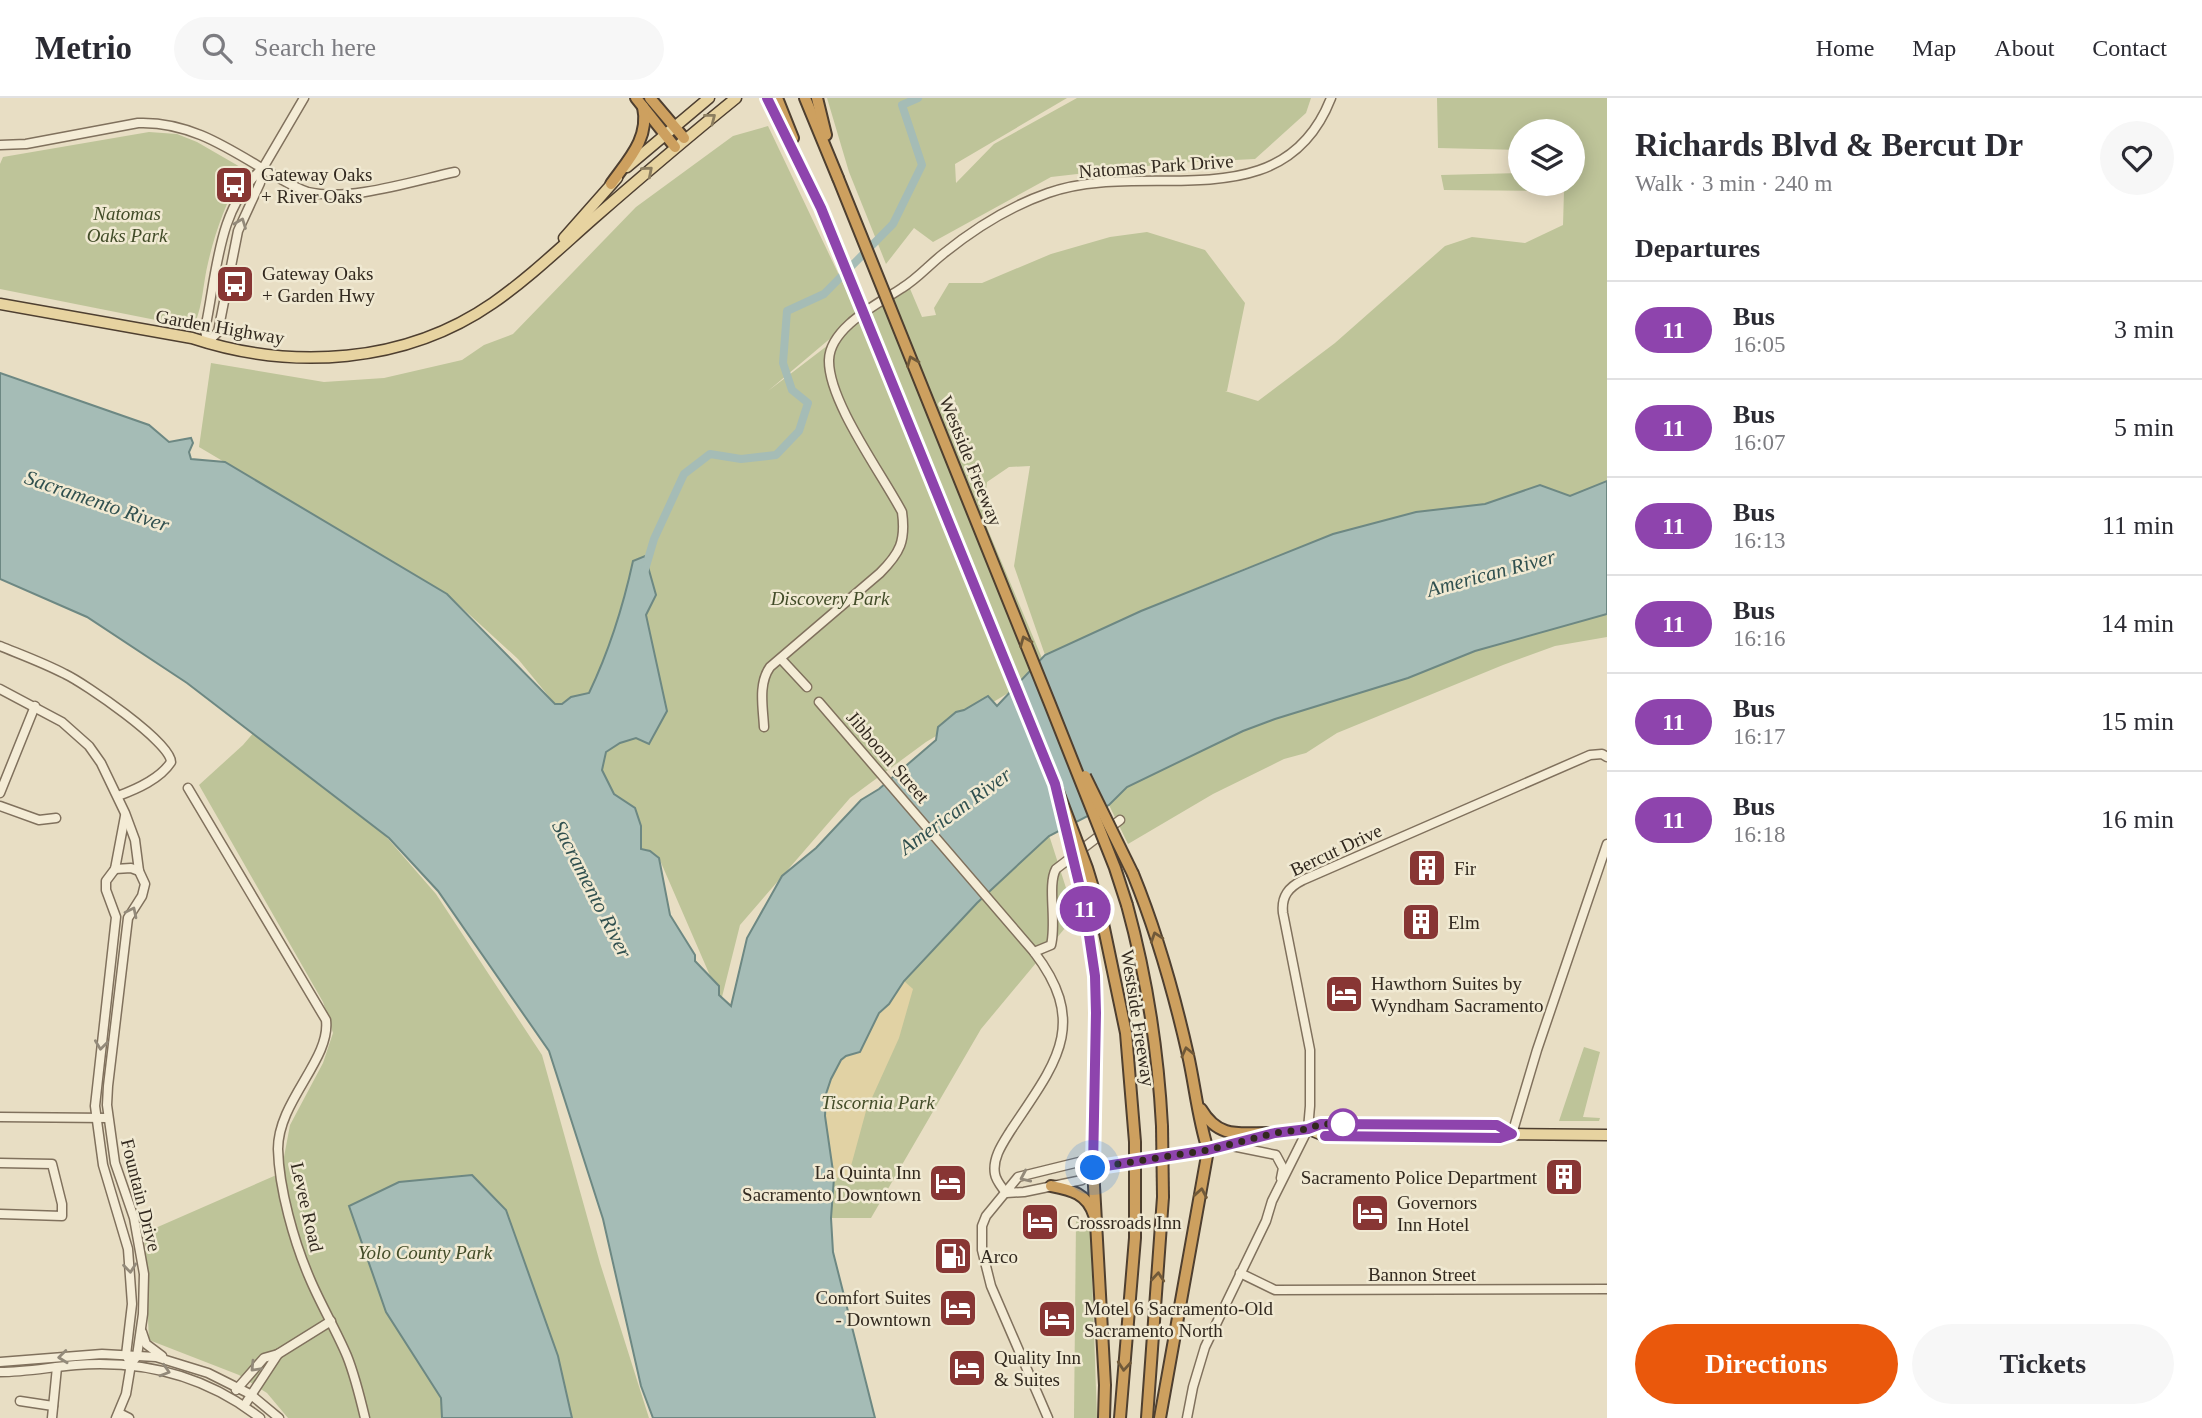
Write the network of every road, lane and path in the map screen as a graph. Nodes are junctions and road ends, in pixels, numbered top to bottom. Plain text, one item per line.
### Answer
1 (304, 98) edge
2 (709, 98) edge
3 (736, 98) edge
4 (767, 98) edge
5 (777, 98) edge
6 (806, 98) edge
7 (817, 98) edge
8 (1331, 98) edge
9 (643, 101) edge
10 (673, 127) junction
11 (664, 135) junction
12 (684, 138) junction
13 (0, 145) edge
14 (675, 147) junction
15 (263, 168) junction
16 (455, 172) dead end
17 (838, 178) junction
18 (611, 184) junction
19 (821, 208) junction
20 (538, 267) junction
21 (0, 304) edge
22 (207, 343) junction
23 (0, 646) edge
24 (781, 659) junction
25 (807, 687) dead end
26 (0, 689) edge
27 (820, 702) dead end
28 (1050, 704) junction
29 (35, 706) junction
30 (764, 727) dead end
31 (1604, 756) edge
32 (1055, 784) junction
33 (188, 788) dead end
34 (0, 793) edge
35 (118, 796) junction
36 (0, 806) edge
37 (125, 813) junction
38 (57, 818) dead end
39 (1120, 820) dead end
40 (1607, 844) edge
41 (115, 869) junction
42 (139, 871) junction
43 (1034, 952) junction
44 (1198, 1103) junction
45 (0, 1117) edge
46 (108, 1118) junction
47 (96, 1119) junction
48 (1308, 1129) junction
49 (1275, 1133) junction
50 (1512, 1134) junction
51 (1607, 1135) edge
52 (1229, 1145) junction
53 (1208, 1150) junction
54 (0, 1163) edge
55 (1093, 1168) junction
56 (1051, 1186) junction
57 (1278, 1189) junction
58 (1006, 1193) junction
59 (0, 1214) edge
60 (1097, 1225) junction
61 (1240, 1273) junction
62 (1607, 1289) edge
63 (331, 1321) junction
64 (142, 1322) junction
65 (278, 1354) junction
66 (126, 1355) junction
67 (137, 1356) junction
68 (171, 1361) junction
69 (0, 1362) edge
70 (131, 1364) junction
71 (57, 1367) junction
72 (0, 1372) edge
73 (237, 1387) junction
74 (250, 1394) junction
75 (231, 1399) junction
76 (20, 1401) dead end
77 (53, 1406) junction
78 (244, 1406) junction
79 (118, 1416) edge
80 (52, 1418) edge
81 (129, 1418) edge
82 (260, 1418) edge
83 (279, 1418) edge
84 (365, 1418) edge
85 (1048, 1418) edge
86 (1104, 1418) edge
87 (1120, 1418) edge
88 (1147, 1418) edge
89 (1160, 1418) edge
90 (1187, 1418) edge

1 - 15 street
2 - 10 main road, Garden Highway
12 -> 3 main road, Garden Highway
4 - 19 highway
5 - 19 highway, Westside Freeway
6 - 17 highway, Westside Freeway
7 - 17 highway
8 - 24 street, Natomas Park Drive
9 - 10 highway
9 - 11 highway
9 - 18 highway
10 - 11 main road, Garden Highway
10 - 12 highway
11 - 14 highway
11 - 18 main road, Garden Highway
12 - 14 main road, Garden Highway
13 - 15 street
20 -> 14 main road, Garden Highway
15 - 16 street
22 -> 15 street
15 - 22 street
28 -> 17 highway, Westside Freeway, bridge
18 - 20 main road, Garden Highway
19 - 32 highway, Westside Freeway, bridge
20 - 22 main road, Garden Highway
21 - 22 main road, Garden Highway
23 - 35 street
24 - 25 street
24 - 30 street, Natomas Park Drive
26 - 29 street, Fountain Drive
27 - 43 street, Jibboom Street
44 -> 28 highway, bridge
88 -> 28 highway, Westside Freeway, bridge
29 - 34 street
29 - 35 street, Fountain Drive
31 - 48 street, Bercut Drive
32 - 55 highway, bridge
32 -> 87 highway, Westside Freeway, bridge
33 - 63 street, Levee Road
35 - 37 street, Fountain Drive
36 - 38 street
37 - 41 street, Fountain Drive
37 - 42 street, Fountain Drive
39 - 43 street
40 - 50 street
41 - 42 street
41 -> 47 street, Fountain Drive
46 -> 42 street, Fountain Drive
43 - 58 street, Jibboom Street
44 - 49 highway
44 - 53 highway
45 - 47 street
46 - 47 street
46 - 64 street, Fountain Drive
47 -> 66 street, Fountain Drive
48 - 49 main road
48 - 50 main road
48 - 57 street, Bercut Drive
49 - 52 main road
50 - 51 main road
52 - 53 main road
52 - 57 street
53 - 55 main road
89 -> 53 highway
54 - 59 street
55 - 56 street
55 -> 58 street
55 - 60 highway
56 - 58 street
56 - 60 highway
57 - 61 street, Bercut Drive
58 - 85 street
60 - 86 highway
61 - 62 street, Bannon Street
61 - 90 street, Bercut Drive
63 - 65 street
63 - 84 street, Levee Road
64 - 67 street, Fountain Drive
64 - 68 street
65 -> 73 street
65 - 74 street
66 - 67 street
66 -> 69 street
66 - 70 street
67 - 68 street
67 - 70 street, Fountain Drive
68 - 73 street
70 - 71 street
70 -> 75 street
70 - 79 street
71 - 72 street
71 - 77 street
73 - 74 street
73 - 75 street
74 - 78 street
74 - 83 street
75 - 78 street
76 - 77 street
77 - 80 street
78 - 82 street
79 - 81 street

